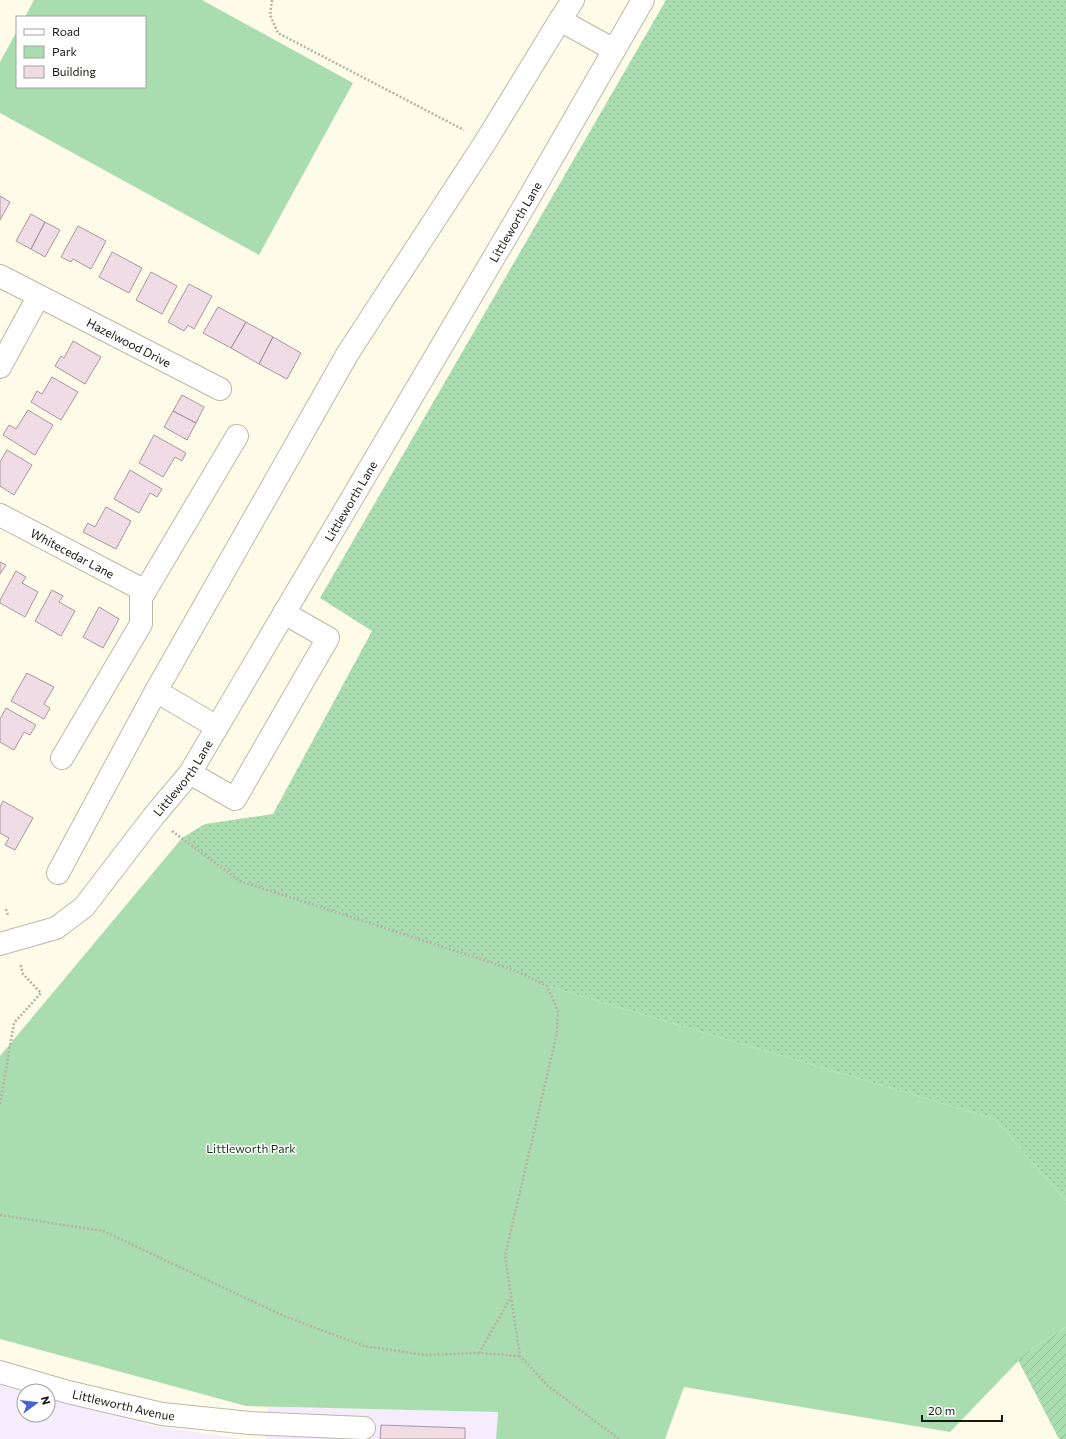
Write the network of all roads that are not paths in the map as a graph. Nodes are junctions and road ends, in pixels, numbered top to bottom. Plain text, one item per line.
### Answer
1 (573, 0) edge
2 (643, 0) edge
3 (560, 20) junction
4 (614, 50) junction
5 (0, 276) edge
6 (38, 297) junction
7 (0, 367) edge
8 (220, 389) dead end
9 (237, 436) dead end
10 (0, 515) edge
11 (145, 591) junction
12 (284, 613) junction
13 (156, 691) junction
14 (217, 727) junction
15 (62, 758) dead end
16 (190, 773) junction
17 (58, 873) dead end
18 (7, 942) edge
19 (0, 1372) edge
20 (364, 1428) dead end

1 - 3 street
2 - 4 street, Littleworth Lane
3 - 4 street
3 - 13 street
4 - 12 street, Littleworth Lane
5 - 6 street, Hazelwood Drive
6 - 7 street
6 - 8 street, Hazelwood Drive
9 - 11 street
10 - 11 street, Whitecedar Lane
11 - 15 street
12 - 14 street, Littleworth Lane
12 - 16 street
13 - 14 street
13 - 17 street
14 - 16 street, Littleworth Lane
16 - 18 street, Littleworth Lane
19 - 20 street, Littleworth Avenue

